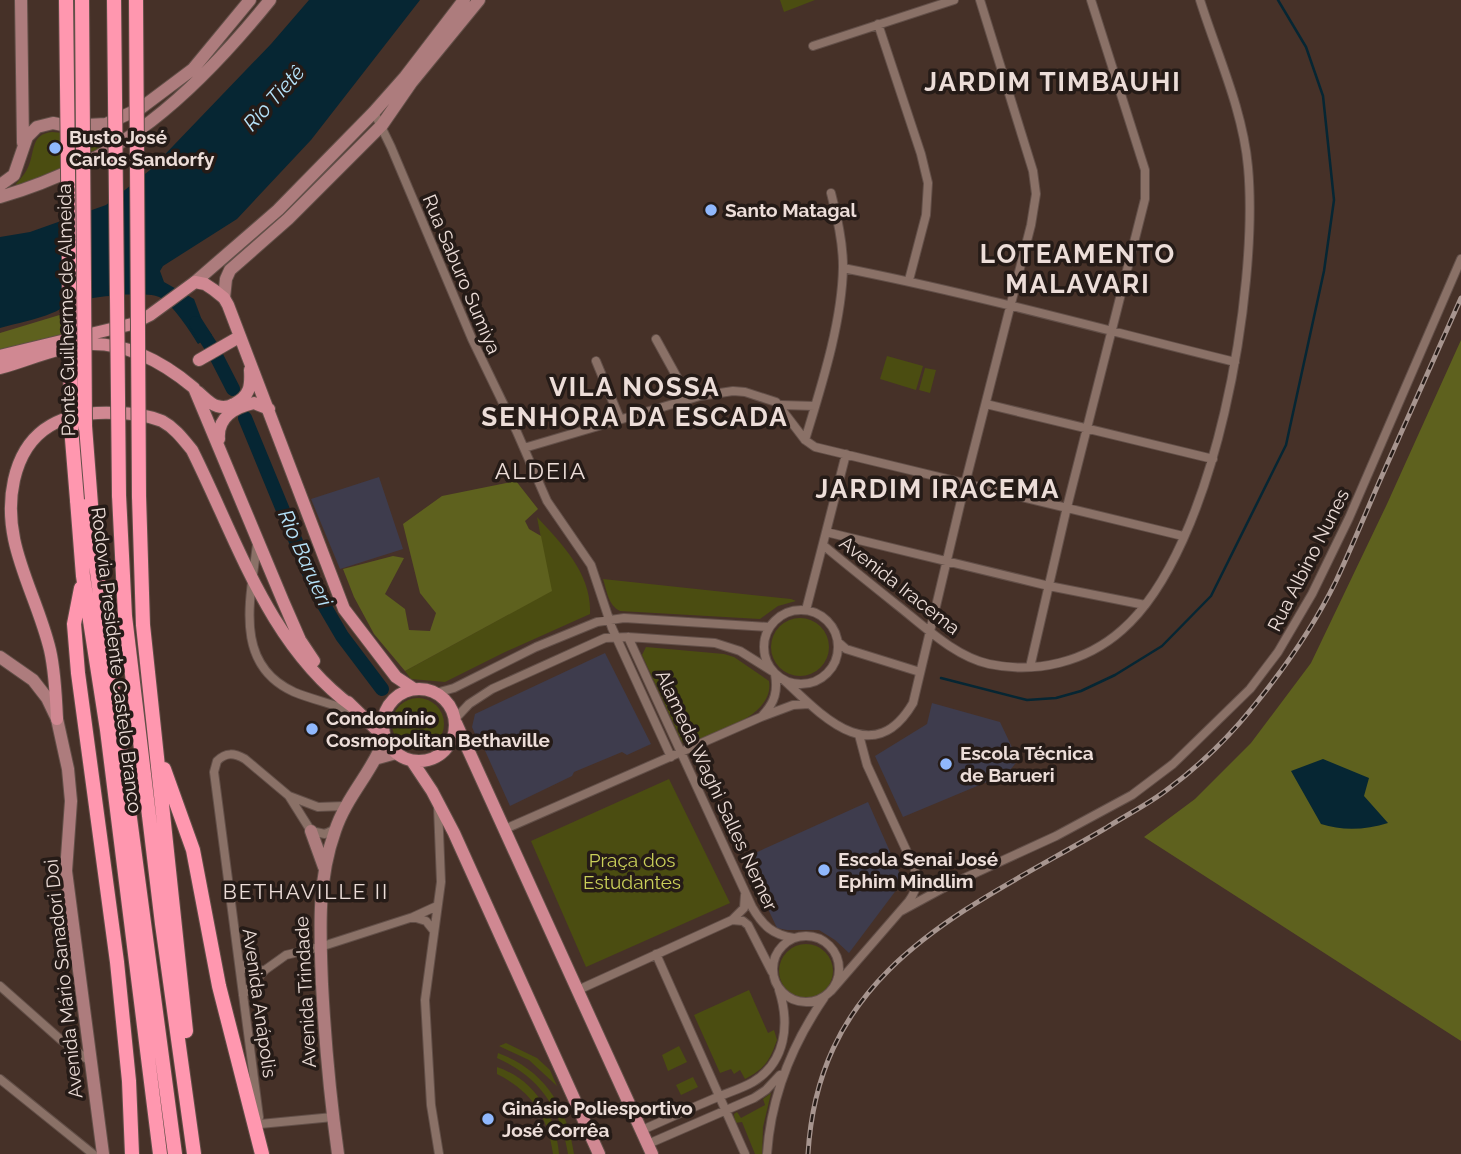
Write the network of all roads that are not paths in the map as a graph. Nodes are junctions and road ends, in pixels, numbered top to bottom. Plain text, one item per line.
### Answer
1 (20, 0) edge
2 (66, 0) edge
3 (82, 0) edge
4 (114, 0) edge
5 (136, 0) edge
6 (250, 0) edge
7 (270, 0) edge
8 (464, 0) edge
9 (479, 0) edge
10 (954, 0) edge
11 (980, 0) edge
12 (1091, 0) edge
13 (1200, 0) edge
14 (878, 24) junction
15 (813, 46) dead end
16 (374, 111) junction
17 (382, 125) junction
18 (68, 126) junction
19 (23, 147) junction
20 (73, 169) junction
21 (0, 185) edge
22 (831, 193) dead end
23 (0, 197) edge
24 (1461, 259) edge
25 (843, 268) junction
26 (909, 280) junction
27 (193, 283) junction
28 (224, 298) junction
29 (1012, 304) junction
30 (1111, 332) junction
31 (656, 339) dead end
32 (234, 340) junction
33 (0, 356) edge
34 (249, 359) junction
35 (199, 360) dead end
36 (596, 361) dead end
37 (1235, 362) junction
38 (0, 368) edge
39 (194, 388) junction
40 (689, 399) junction
41 (985, 404) junction
42 (781, 405) junction
43 (815, 405) junction
44 (269, 409) junction
45 (620, 419) junction
46 (1089, 428) junction
47 (805, 440) junction
48 (219, 444) junction
49 (524, 448) junction
50 (846, 454) junction
51 (1213, 459) junction
52 (965, 484) junction
53 (83, 497) junction
54 (1068, 507) junction
55 (826, 533) junction
56 (1183, 536) junction
57 (257, 541) junction
58 (823, 545) junction
59 (946, 562) junction
60 (83, 576) junction
61 (253, 579) junction
62 (1049, 586) junction
63 (1145, 605) junction
64 (806, 610) junction
65 (609, 619) junction
66 (769, 627) junction
67 (930, 632) junction
68 (616, 637) junction
69 (628, 637) junction
70 (838, 642) junction
71 (0, 657) edge
72 (1030, 667) junction
73 (774, 672) junction
74 (920, 672) junction
75 (784, 680) junction
76 (414, 689) junction
77 (436, 693) junction
78 (809, 704) junction
79 (136, 709) junction
80 (357, 711) junction
81 (761, 717) junction
82 (57, 719) junction
83 (455, 721) junction
84 (859, 735) junction
85 (386, 738) junction
86 (681, 752) junction
87 (158, 753) junction
88 (396, 753) junction
89 (671, 757) junction
90 (378, 758) junction
91 (412, 761) junction
92 (289, 796) junction
93 (437, 801) junction
94 (345, 806) junction
95 (335, 829) junction
96 (505, 829) junction
97 (311, 831) junction
98 (324, 867) junction
99 (917, 876) junction
100 (947, 886) junction
101 (745, 892) junction
102 (437, 906) junction
103 (901, 911) junction
104 (413, 917) junction
105 (732, 920) junction
106 (433, 931) junction
107 (794, 938) junction
108 (320, 947) junction
109 (656, 954) junction
110 (836, 956) junction
111 (862, 956) junction
112 (239, 963) junction
113 (265, 971) junction
114 (773, 973) junction
115 (0, 985) edge
116 (578, 990) junction
117 (779, 990) junction
118 (828, 993) junction
119 (243, 995) junction
120 (91, 1062) junction
121 (785, 1068) junction
122 (0, 1079) edge
123 (719, 1096) junction
124 (725, 1110) junction
125 (333, 1116) junction
126 (260, 1124) junction
127 (642, 1130) junction
128 (650, 1149) edge
129 (93, 1154) edge
130 (103, 1154) edge
131 (132, 1154) edge
132 (160, 1154) edge
133 (174, 1154) edge
134 (194, 1154) edge
135 (202, 1154) edge
136 (263, 1154) edge
137 (338, 1154) edge
138 (439, 1154) edge
139 (598, 1154) edge
140 (745, 1154) edge
141 (767, 1154) edge

1 - 19 main road
2 - 53 highway, Rodovia Presidente Castelo Branco, bridge
3 - 53 highway, Ponte Guilherme de Almeida, bridge
4 - 79 highway, Rodovia Presidente Castelo Branco, bridge
5 - 87 highway, Rodovia Presidente Castelo Branco, bridge
6 - 18 main road
7 - 20 main road
8 - 16 main road
9 - 17 main road
10 - 14 street
11 - 29 street
12 - 30 street
13 - 37 street, Avenida Iracema
14 - 15 street
14 - 26 street
16 - 17 street, Rua Saburo Sumiya
16 - 27 main road
17 - 28 main road
17 - 49 street, Rua Saburo Sumiya
18 - 19 main road
18 - 20 main road
19 - 21 main road
20 - 23 main road
22 - 25 street
24 - 100 street, Rua Albino Nunes
25 - 26 street
25 - 43 street
26 - 29 street
27 - 28 main road
27 - 33 main road
28 - 32 main road
29 - 30 street
29 - 41 street
30 - 37 street
30 - 46 street
31 - 40 street
32 - 34 main road
32 - 35 main road
34 - 39 main road
34 - 44 main road
36 - 45 street
37 - 51 street, Avenida Iracema
38 - 39 main road
39 - 48 main road
40 - 42 street
40 - 45 street
41 - 46 street
41 - 52 street
42 - 43 street
42 - 47 street
43 - 47 street
44 - 48 main road
44 - 76 main road
45 - 49 street
46 - 51 street
46 - 54 street
47 - 50 street
48 - 57 main road
49 - 65 street, Rua Saburo Sumiya
50 - 52 street
50 - 55 street, Avenida Iracema
51 - 56 street, Avenida Iracema
52 - 54 street
52 - 59 street
53 - 60 highway, Rodovia Presidente Castelo Branco
53 - 133 highway, Rodovia Presidente Castelo Branco
54 - 56 street
54 - 62 street
55 - 58 street, Avenida Iracema
55 - 59 street
56 - 63 street, Avenida Iracema
57 - 61 street
57 - 80 main road
58 - 64 street
58 - 67 street, Avenida Iracema
59 - 62 street
59 - 67 street
60 - 131 highway
60 - 132 highway, Rodovia Presidente Castelo Branco
61 - 80 main road
61 - 80 street
61 - 82 main road
62 - 63 street
62 - 72 street
63 - 72 street, Avenida Iracema
64 - 66 street
64 - 70 street
65 - 66 street
65 - 68 street, Alameda Waghi Salles Nemer
65 - 77 street
66 - 73 street
67 - 72 street, Avenida Iracema
67 - 74 street
68 - 69 street
68 - 83 street
68 - 89 street, Alameda Waghi Salles Nemer
69 - 73 street
69 - 86 street, Alameda Waghi Salles Nemer
70 - 74 street
70 - 75 street
71 - 82 main road, Avenida Mário Sanadori Doi
73 - 75 street
73 - 81 street
74 - 84 street
75 - 78 street
76 - 77 main road
76 - 85 main road
77 - 83 main road
78 - 81 street
78 - 84 street
79 - 87 highway
79 - 134 highway, Rodovia Presidente Castelo Branco
80 - 85 main road
81 - 86 street
82 - 120 main road, Avenida Mário Sanadori Doi
83 - 91 main road
83 - 96 main road
84 - 99 street
85 - 88 main road
85 - 90 main road, Avenida Trindade
86 - 89 street
86 - 101 street, Alameda Waghi Salles Nemer
87 - 135 highway, Rodovia Presidente Castelo Branco
87 - 136 highway
88 - 90 main road
88 - 91 main road
89 - 96 street
90 - 94 main road, Avenida Trindade
91 - 93 main road
92 - 94 street
92 - 97 street
92 - 112 street, Avenida Anápolis
93 - 102 street
93 - 139 main road
94 - 95 main road, Avenida Trindade
95 - 97 street
95 - 98 main road, Avenida Trindade
96 - 116 main road
97 - 98 main road
98 - 108 main road, Avenida Trindade
99 - 100 street
99 - 103 street
100 - 103 street, Rua Albino Nunes
101 - 105 street
101 - 107 street, Alameda Waghi Salles Nemer
102 - 104 street
102 - 106 street
103 - 111 street
104 - 106 street
104 - 108 street
105 - 109 street
105 - 114 street
106 - 138 street
107 - 110 street
107 - 114 street
108 - 113 street
108 - 125 main road, Avenida Trindade
109 - 116 street
109 - 123 street
110 - 111 street
110 - 118 street
111 - 118 street
112 - 113 street
112 - 119 street, Avenida Anápolis
113 - 119 street
114 - 117 street
115 - 120 street
116 - 127 main road
117 - 118 street
117 - 123 street
118 - 121 street
119 - 126 street, Avenida Anápolis
120 - 130 main road, Avenida Mário Sanadori Doi
121 - 124 street
121 - 141 street
122 - 129 street
123 - 124 street
123 - 127 street
124 - 128 street
124 - 140 street
125 - 126 street
125 - 137 main road, Avenida Trindade
126 - 136 street, Avenida Anápolis
127 - 128 main road

